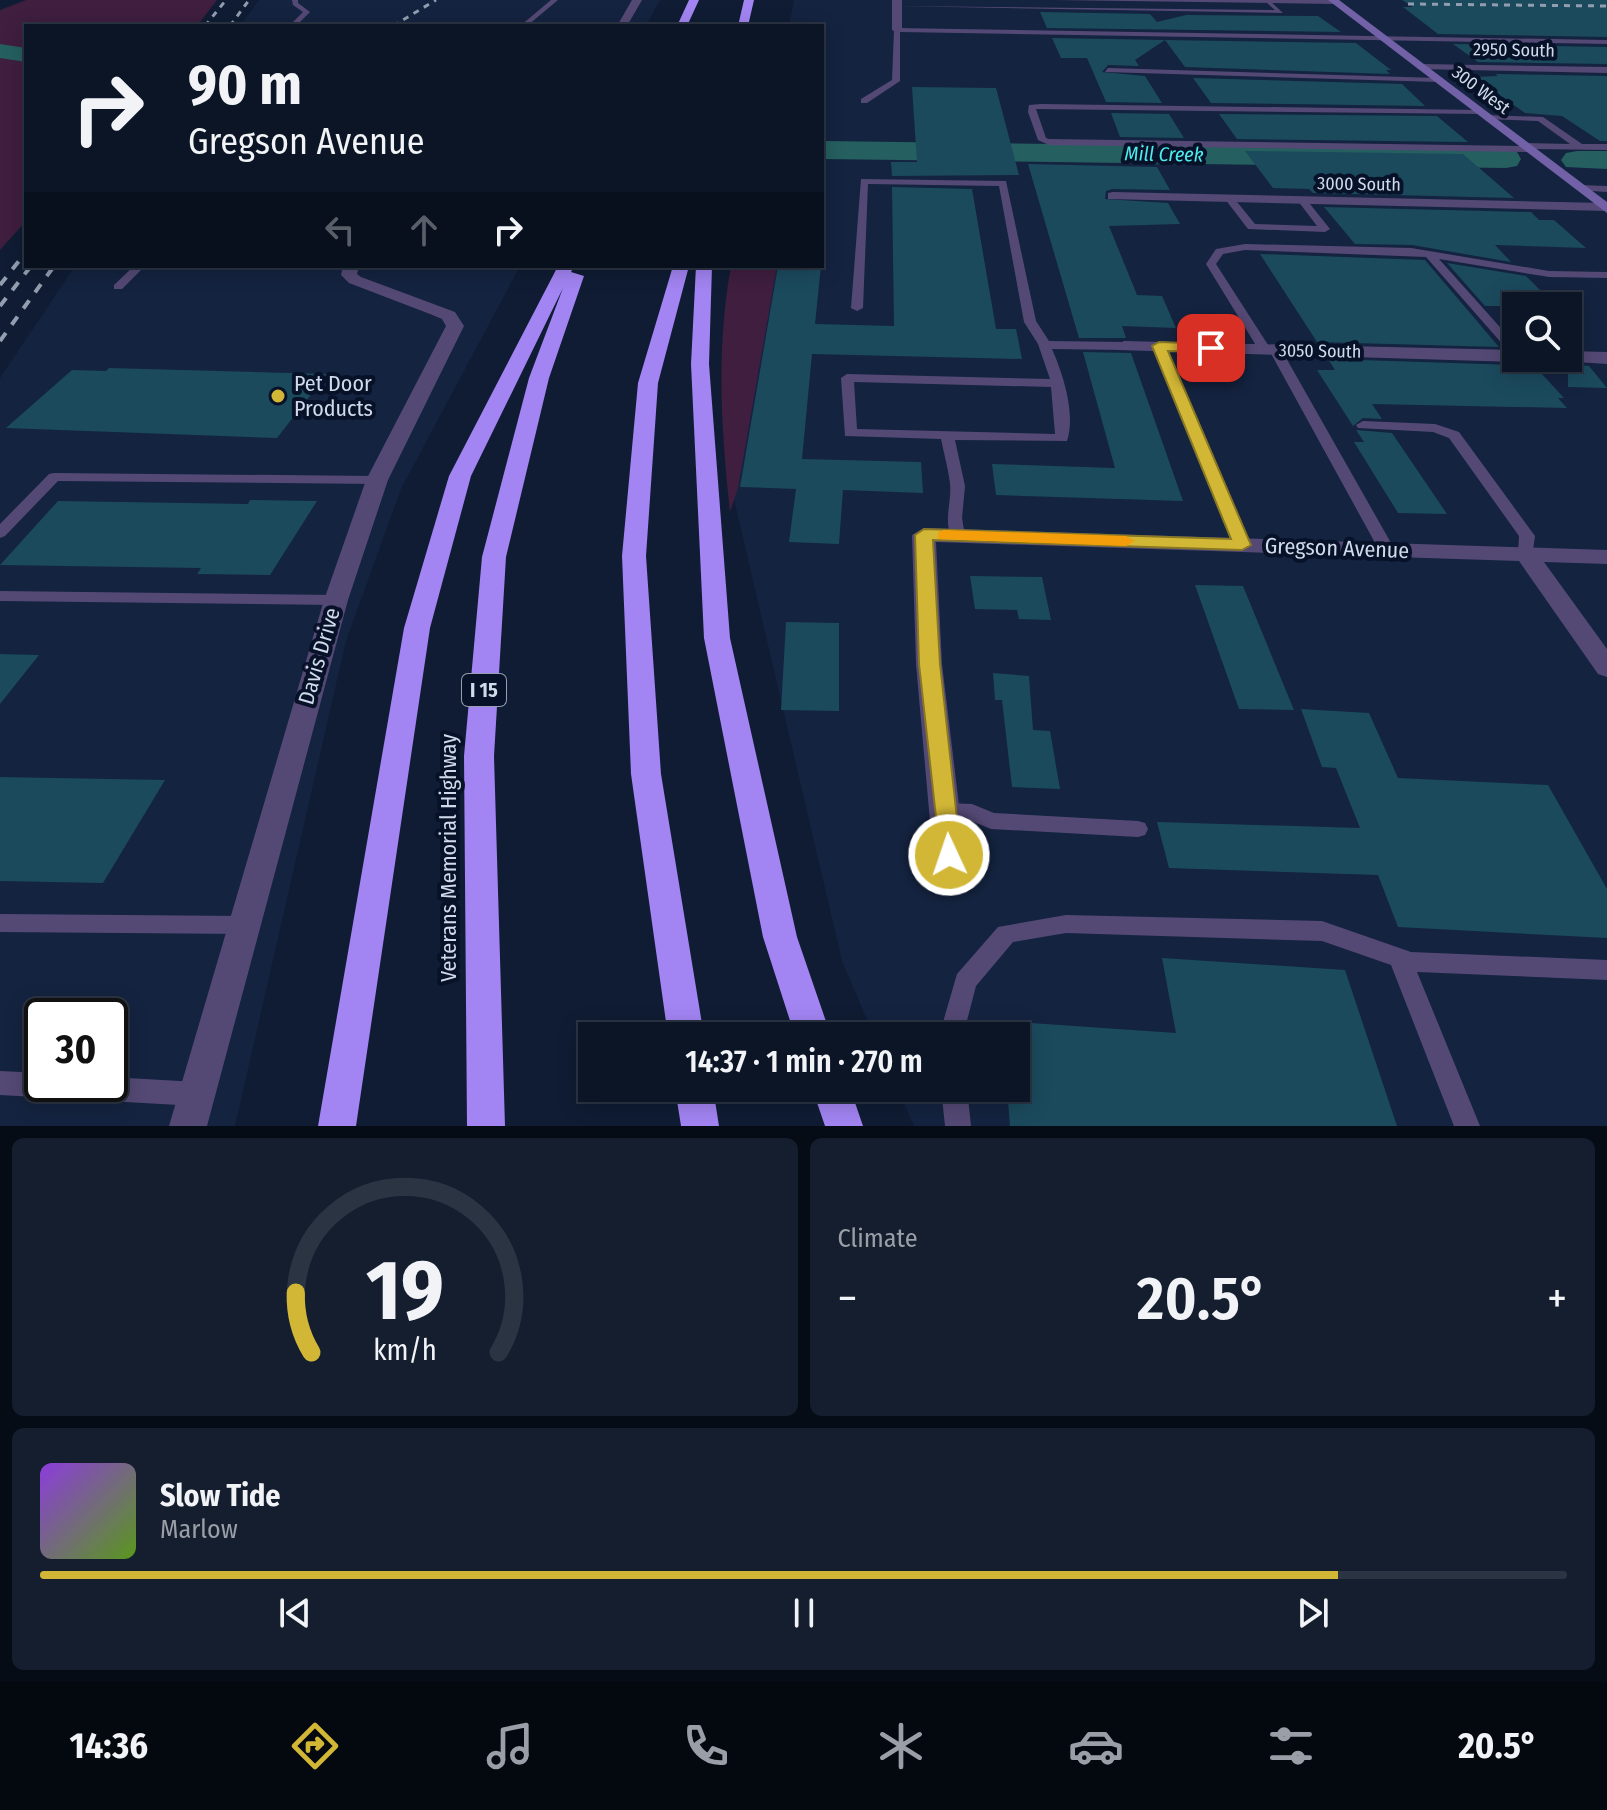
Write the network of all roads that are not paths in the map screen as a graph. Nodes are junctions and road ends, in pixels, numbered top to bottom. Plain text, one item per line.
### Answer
1 (295, 0) edge
2 (555, 0) edge
3 (637, 0) edge
4 (694, 0) edge
5 (749, 0) edge
6 (1059, 0) edge
7 (1176, 1) edge
8 (897, 3) edge
9 (1270, 3) junction
10 (1337, 3) edge
11 (1071, 4) edge
12 (1162, 6) edge
13 (294, 24) edge
14 (525, 24) edge
15 (623, 24) edge
16 (683, 24) edge
17 (743, 24) edge
18 (897, 30) junction
19 (1086, 33) junction
20 (1184, 34) junction
21 (1383, 38) junction
22 (1607, 42) edge
23 (1421, 67) junction
24 (1108, 70) dead end
25 (1607, 70) edge
26 (1438, 80) junction
27 (864, 101) dead end
28 (1484, 115) junction
29 (1580, 147) junction
30 (1607, 147) edge
31 (1527, 148) junction
32 (1580, 188) junction
33 (1607, 189) edge
34 (1113, 196) dead end
35 (1230, 199) junction
36 (1303, 201) junction
37 (1605, 208) edge
38 (1429, 254) junction
39 (138, 268) edge
40 (351, 268) edge
41 (565, 268) edge
42 (579, 268) edge
43 (680, 268) edge
44 (704, 268) edge
45 (1607, 275) edge
46 (118, 287) dead end
47 (857, 308) dead end
48 (1502, 338) edge
49 (1045, 345) junction
50 (1124, 346) joint
51 (1159, 346) junction
52 (1270, 349) junction
53 (1502, 354) edge
54 (1582, 357) edge
55 (1607, 358) edge
56 (1055, 383) junction
57 (1363, 425) dead end
58 (947, 435) junction
59 (377, 480) junction
60 (0, 533) edge
61 (957, 536) junction
62 (1242, 545) junction
63 (1387, 550) junction
64 (1526, 554) junction
65 (1607, 557) edge
66 (0, 596) edge
67 (336, 600) junction
68 (1607, 668) edge
69 (947, 811) junction
70 (1138, 829) dead end
71 (949, 855) dead end
72 (0, 923) edge
73 (244, 925) junction
74 (1399, 957) junction
75 (1607, 970) edge
76 (684, 1022) edge
77 (808, 1022) edge
78 (955, 1022) edge
79 (0, 1083) edge
80 (197, 1094) junction
81 (696, 1102) edge
82 (836, 1102) edge
83 (955, 1102) edge
84 (188, 1126) edge
85 (337, 1126) edge
86 (486, 1126) edge
87 (700, 1126) edge
88 (844, 1126) edge
89 (958, 1126) edge
90 (1467, 1126) edge

1 - 13 lane
2 - 14 lane
3 - 15 street
4 - 16 highway
5 - 17 highway
6 - 11 street
7 - 9 street
7 - 12 street
8 - 11 lane
8 - 18 street
9 - 10 street
9 - 12 lane
10 - 21 main road, 300 West
11 - 12 street
11 - 19 lane
12 - 20 lane
18 - 19 lane
18 - 27 lane
19 - 20 lane
20 - 21 lane
21 - 22 lane
21 - 23 main road, 300 West
23 - 25 street, 2950 South
23 - 26 main road, 300 West
24 - 26 lane
26 - 28 main road, 300 West
28 - 29 lane
28 - 31 main road, 300 West
28 - 31 lane
29 - 30 lane
29 - 31 lane
31 - 32 main road, 300 West
32 - 33 lane
32 - 37 main road, 300 West
34 - 35 street, 3000 South
35 - 36 street, 3000 South
35 - 36 lane
36 - 37 street, 3000 South
38 - 45 lane
38 - 48 lane
38 - 52 lane
39 - 46 lane
40 - 59 street, Davis Drive
41 - 85 highway
42 - 86 highway, Veterans Memorial Highway / I 15
43 - 76 highway
44 - 77 highway
47 - 49 lane
49 - 50 lane
49 - 56 lane
50 - 51 street, 3050 South
51 - 52 street, 3050 South
51 - 62 lane
52 - 53 street, 3050 South
52 - 63 lane
54 - 55 street
56 - 58 lane
56 - 58 lane
57 - 64 lane
58 - 61 lane
59 - 60 lane
59 - 67 street, Davis Drive
61 - 62 street, Gregson Avenue
61 - 69 street, Gregson Avenue
62 - 63 street, Gregson Avenue
63 - 64 street, Gregson Avenue
64 - 65 street, Gregson Avenue
64 - 68 street
66 - 67 lane
67 - 73 street, Davis Drive
69 - 70 lane
69 - 71 street
72 - 73 lane
73 - 80 street, Davis Drive
74 - 75 lane
74 - 78 lane
74 - 90 lane
79 - 80 lane
80 - 84 street, Davis Drive
81 - 87 highway
82 - 88 highway
83 - 89 lane

